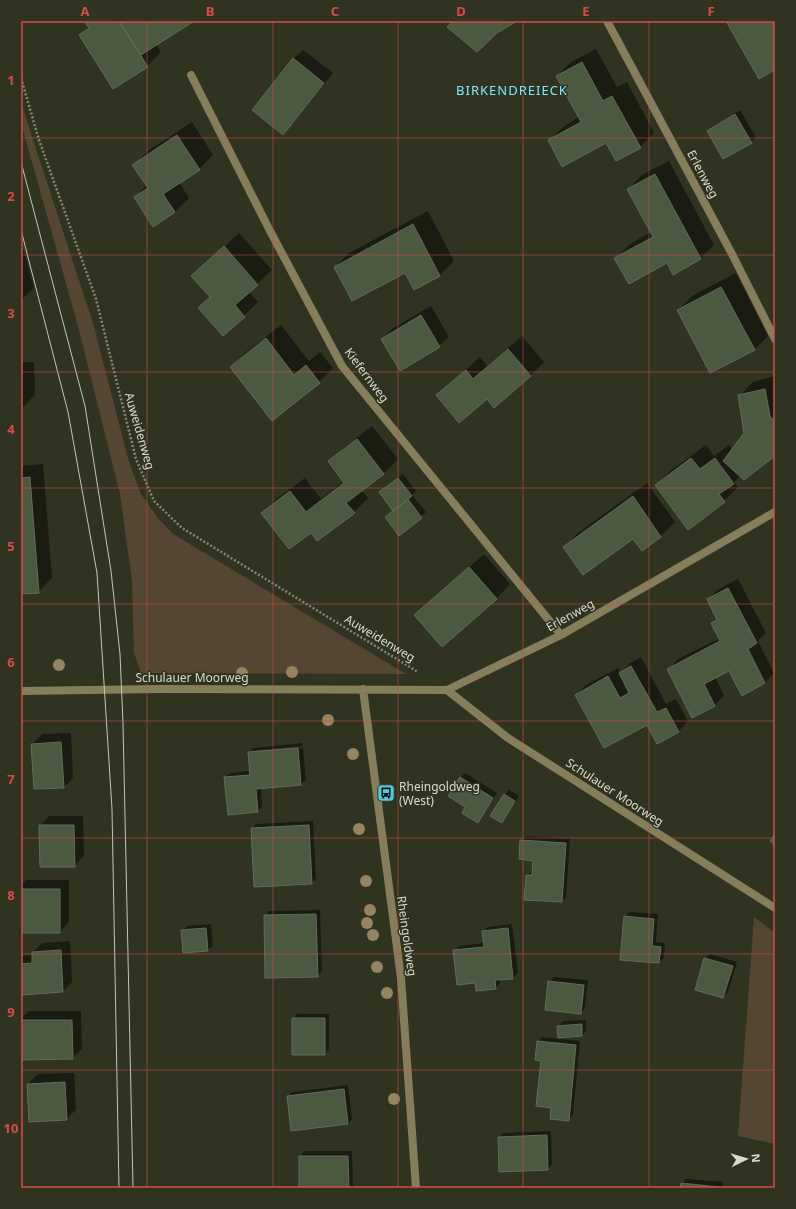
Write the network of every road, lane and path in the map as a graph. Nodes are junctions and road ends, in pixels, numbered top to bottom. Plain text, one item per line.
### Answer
1 (607, 21) edge
2 (191, 75) dead end
3 (21, 78) edge
4 (775, 339) edge
5 (775, 512) edge
6 (561, 634) junction
7 (420, 674) dead end
8 (363, 689) junction
9 (21, 690) edge
10 (447, 690) junction
11 (775, 908) edge
12 (416, 1188) edge

1 - 4 street, Erlenweg
2 - 6 street, Kiefernweg
3 - 7 path, Auweidenweg
5 - 6 street, Erlenweg
6 - 10 street, Erlenweg
8 - 9 street, Schulauer Moorweg
8 - 10 street, Erlenweg
8 - 12 street, Rheingoldweg
10 - 11 street, Schulauer Moorweg

